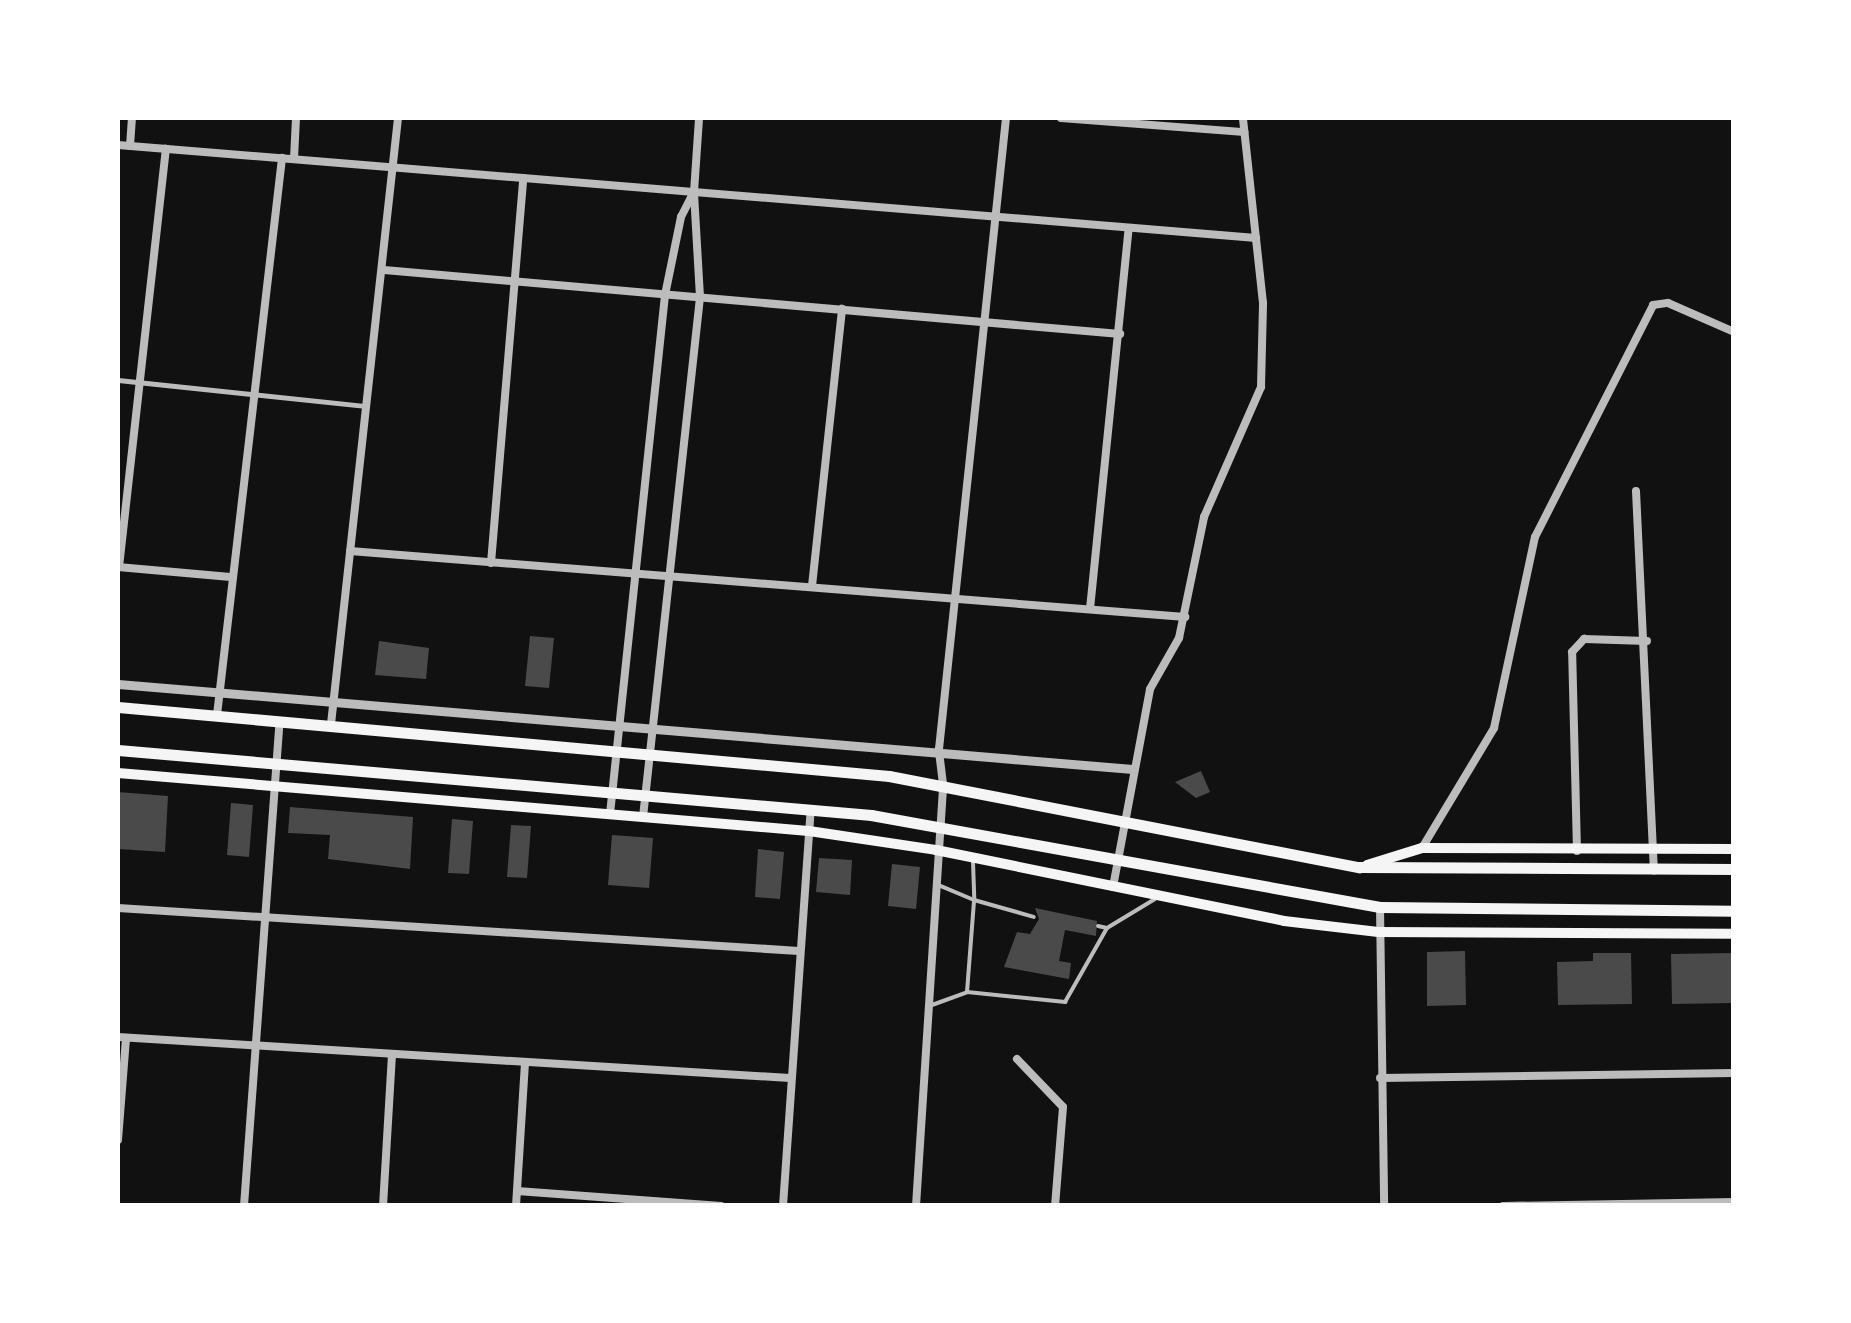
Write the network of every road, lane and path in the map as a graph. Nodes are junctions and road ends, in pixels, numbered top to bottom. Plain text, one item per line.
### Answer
1 (132, 118) edge
2 (296, 118) edge
3 (398, 118) edge
4 (700, 118) edge
5 (1006, 118) edge
6 (1061, 118) edge
7 (1243, 118) edge
8 (1244, 132) junction
9 (118, 145) edge
10 (130, 146) junction
11 (166, 149) junction
12 (282, 158) junction
13 (294, 159) junction
14 (394, 168) junction
15 (522, 178) junction
16 (694, 192) junction
17 (998, 217) junction
18 (1129, 228) junction
19 (1256, 238) junction
20 (384, 270) junction
21 (519, 282) junction
22 (665, 295) junction
23 (700, 297) junction
24 (842, 309) junction
25 (985, 323) junction
26 (1734, 332) edge
27 (1120, 334) junction
28 (118, 380) edge
29 (140, 382) junction
30 (252, 392) junction
31 (367, 406) junction
32 (1636, 491) dead end
33 (350, 552) junction
34 (491, 563) junction
35 (118, 567) edge
36 (634, 572) junction
37 (667, 574) junction
38 (231, 577) junction
39 (812, 586) junction
40 (954, 598) junction
41 (1090, 608) junction
42 (1185, 618) junction
43 (1647, 641) junction
44 (118, 684) edge
45 (220, 692) junction
46 (333, 701) junction
47 (118, 707) edge
48 (217, 715) junction
49 (280, 720) junction
50 (331, 724) junction
51 (618, 725) junction
52 (651, 728) junction
53 (118, 750) edge
54 (616, 750) junction
55 (939, 750) junction
56 (648, 753) junction
57 (276, 764) junction
58 (1132, 770) junction
59 (118, 773) edge
60 (943, 784) junction
61 (274, 786) junction
62 (612, 793) junction
63 (645, 796) junction
64 (811, 809) junction
65 (610, 814) junction
66 (643, 817) junction
67 (1129, 822) junction
68 (940, 825) junction
69 (809, 831) junction
70 (1422, 848) junction
71 (1734, 849) edge
72 (936, 850) junction
73 (1653, 851) junction
74 (1577, 852) junction
75 (973, 858) junction
76 (1119, 862) junction
77 (1359, 867) junction
78 (1734, 869) edge
79 (1654, 871) junction
80 (934, 883) junction
81 (1114, 887) junction
82 (1160, 896) junction
83 (974, 900) junction
84 (1380, 907) junction
85 (118, 908) edge
86 (1734, 911) edge
87 (1034, 916) dead end
88 (264, 918) junction
89 (1098, 926) dead end
90 (1107, 928) junction
91 (1378, 932) junction
92 (1734, 934) edge
93 (799, 952) junction
94 (967, 992) junction
95 (928, 1007) junction
96 (122, 1037) edge
97 (255, 1046) junction
98 (392, 1054) junction
99 (1016, 1059) dead end
100 (525, 1062) junction
101 (1734, 1073) edge
102 (790, 1078) junction
103 (1380, 1078) junction
104 (118, 1140) edge
105 (518, 1191) junction
106 (1734, 1202) edge
107 (1519, 1205) edge
108 (244, 1206) edge
109 (383, 1206) edge
110 (516, 1206) edge
111 (721, 1206) edge
112 (783, 1206) edge
113 (916, 1206) edge
114 (1055, 1206) edge
115 (1384, 1206) edge
116 (1504, 1206) edge

1 - 10 street
2 - 13 street
3 - 14 street
4 - 16 street
5 - 17 street
6 - 8 street
7 - 8 street
8 - 19 street
9 - 10 street
10 - 11 street
11 - 12 street
11 - 29 street
12 - 13 street
12 - 30 street
13 - 14 street
14 - 15 street
14 - 20 street
15 - 16 street
15 - 21 street
16 - 17 street
16 - 22 street
16 - 23 street
17 - 18 street
17 - 25 street
18 - 19 street
18 - 27 street
19 - 42 street
20 - 21 street
20 - 31 street
21 - 22 street
21 - 34 street
22 - 23 street
22 - 36 street
23 - 24 street
23 - 37 street
24 - 25 street
24 - 39 street
25 - 27 street
25 - 40 street
26 - 70 street
27 - 41 street
28 - 29 street
29 - 30 street
29 - 35 street
30 - 31 street
30 - 38 street
31 - 33 street
32 - 43 street
33 - 34 street
33 - 46 street
34 - 36 street
35 - 38 street
36 - 37 street
36 - 51 street
37 - 39 street
37 - 52 street
38 - 45 street
39 - 40 street
40 - 41 street
40 - 55 street
41 - 42 street
42 - 58 street
43 - 73 street
43 - 74 street
44 - 45 street
45 - 46 street
45 - 48 street
46 - 50 street
46 - 51 street
47 - 48 main road
48 - 49 main road
49 - 50 main road
49 - 57 street
50 - 54 main road
51 - 52 street
51 - 54 street
52 - 55 street
52 - 56 street
53 - 57 main road
54 - 56 main road
54 - 62 street
55 - 58 street
55 - 60 street
56 - 60 main road
56 - 63 street
57 - 61 street
57 - 62 main road
58 - 67 street
59 - 61 main road
60 - 67 main road
60 - 68 street
61 - 65 main road
61 - 88 street
62 - 63 main road
62 - 65 street
63 - 64 main road
63 - 66 street
64 - 68 main road
64 - 69 street
65 - 66 main road
66 - 69 main road
67 - 76 street
67 - 77 main road
68 - 72 street
68 - 76 main road
69 - 72 main road
69 - 93 street
70 - 74 main road
70 - 77 main road
71 - 73 main road
72 - 75 main road
72 - 80 street
73 - 74 main road
73 - 79 street
75 - 81 main road
75 - 83 lane
76 - 81 street
76 - 84 main road
77 - 79 main road
78 - 79 main road
80 - 83 lane
80 - 95 street
81 - 82 main road
82 - 90 lane
82 - 91 main road
83 - 87 lane
83 - 94 lane
84 - 86 main road
84 - 91 street
85 - 88 street
88 - 93 street
88 - 97 street
89 - 90 lane
90 - 94 lane
91 - 92 main road
91 - 103 street
93 - 102 street
94 - 95 lane
95 - 113 street
96 - 97 street
96 - 104 street
97 - 98 street
97 - 108 street
98 - 100 street
98 - 109 street
99 - 114 street
100 - 102 street
100 - 105 street
101 - 103 street
102 - 112 street
103 - 115 street
105 - 110 street
105 - 111 street
106 - 107 street
107 - 116 street

